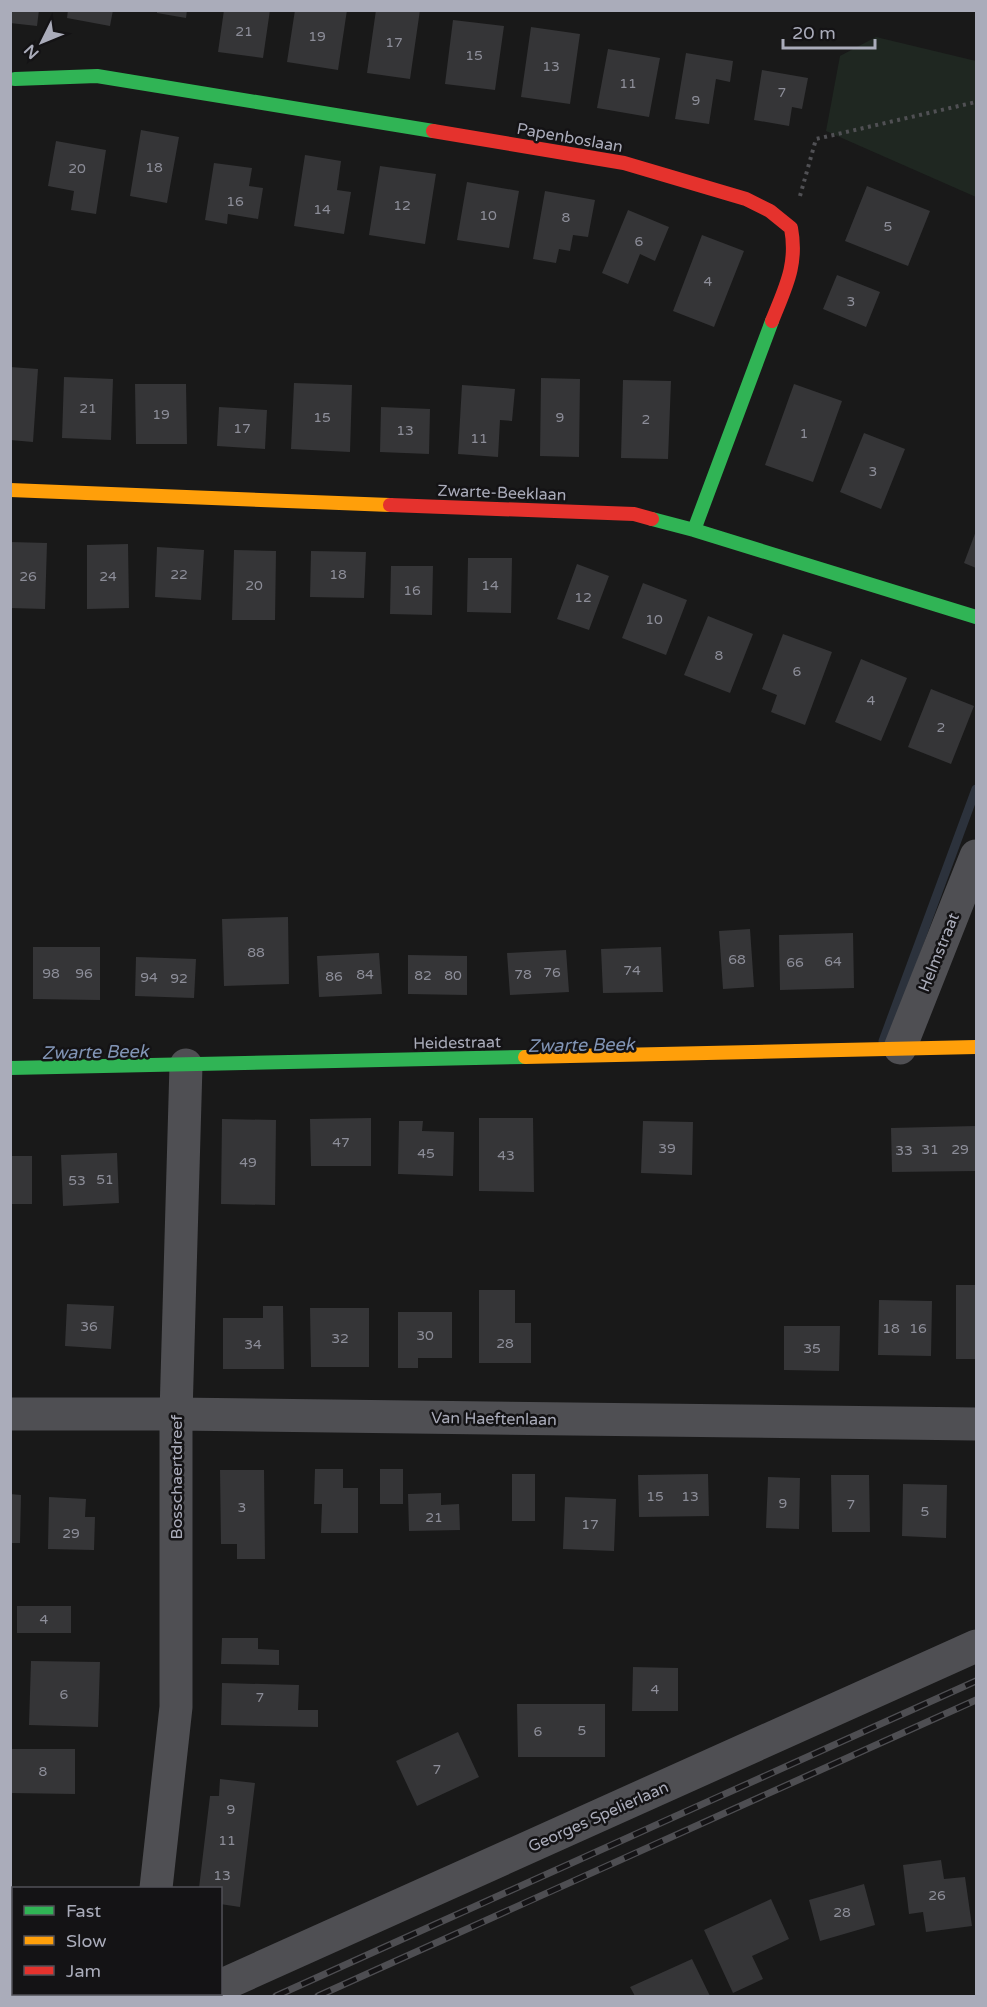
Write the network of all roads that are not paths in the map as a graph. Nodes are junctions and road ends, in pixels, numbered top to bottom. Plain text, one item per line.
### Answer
1 (15, 79) dead end
2 (10, 490) edge
3 (694, 530) junction
4 (976, 617) edge
5 (976, 856) edge
6 (976, 1047) edge
7 (900, 1048) junction
8 (186, 1065) junction
9 (10, 1068) edge
10 (10, 1414) edge
11 (176, 1414) junction
12 (976, 1424) edge
13 (976, 1646) edge
14 (156, 1887) edge
15 (222, 1985) edge

1 - 3 street, Papenboslaan
2 - 3 street, Zwarte-Beeklaan
3 - 4 street, Zwarte-Beeklaan
5 - 7 street, Helmstraat
6 - 7 street, Heidestraat
7 - 8 street, Heidestraat
8 - 9 street, Heidestraat
8 - 11 street, Bosschaertdreef
10 - 11 street, Van Haeftenlaan
11 - 12 street, Van Haeftenlaan
11 - 14 street, Bosschaertdreef
13 - 15 street, Georges Spelierlaan

